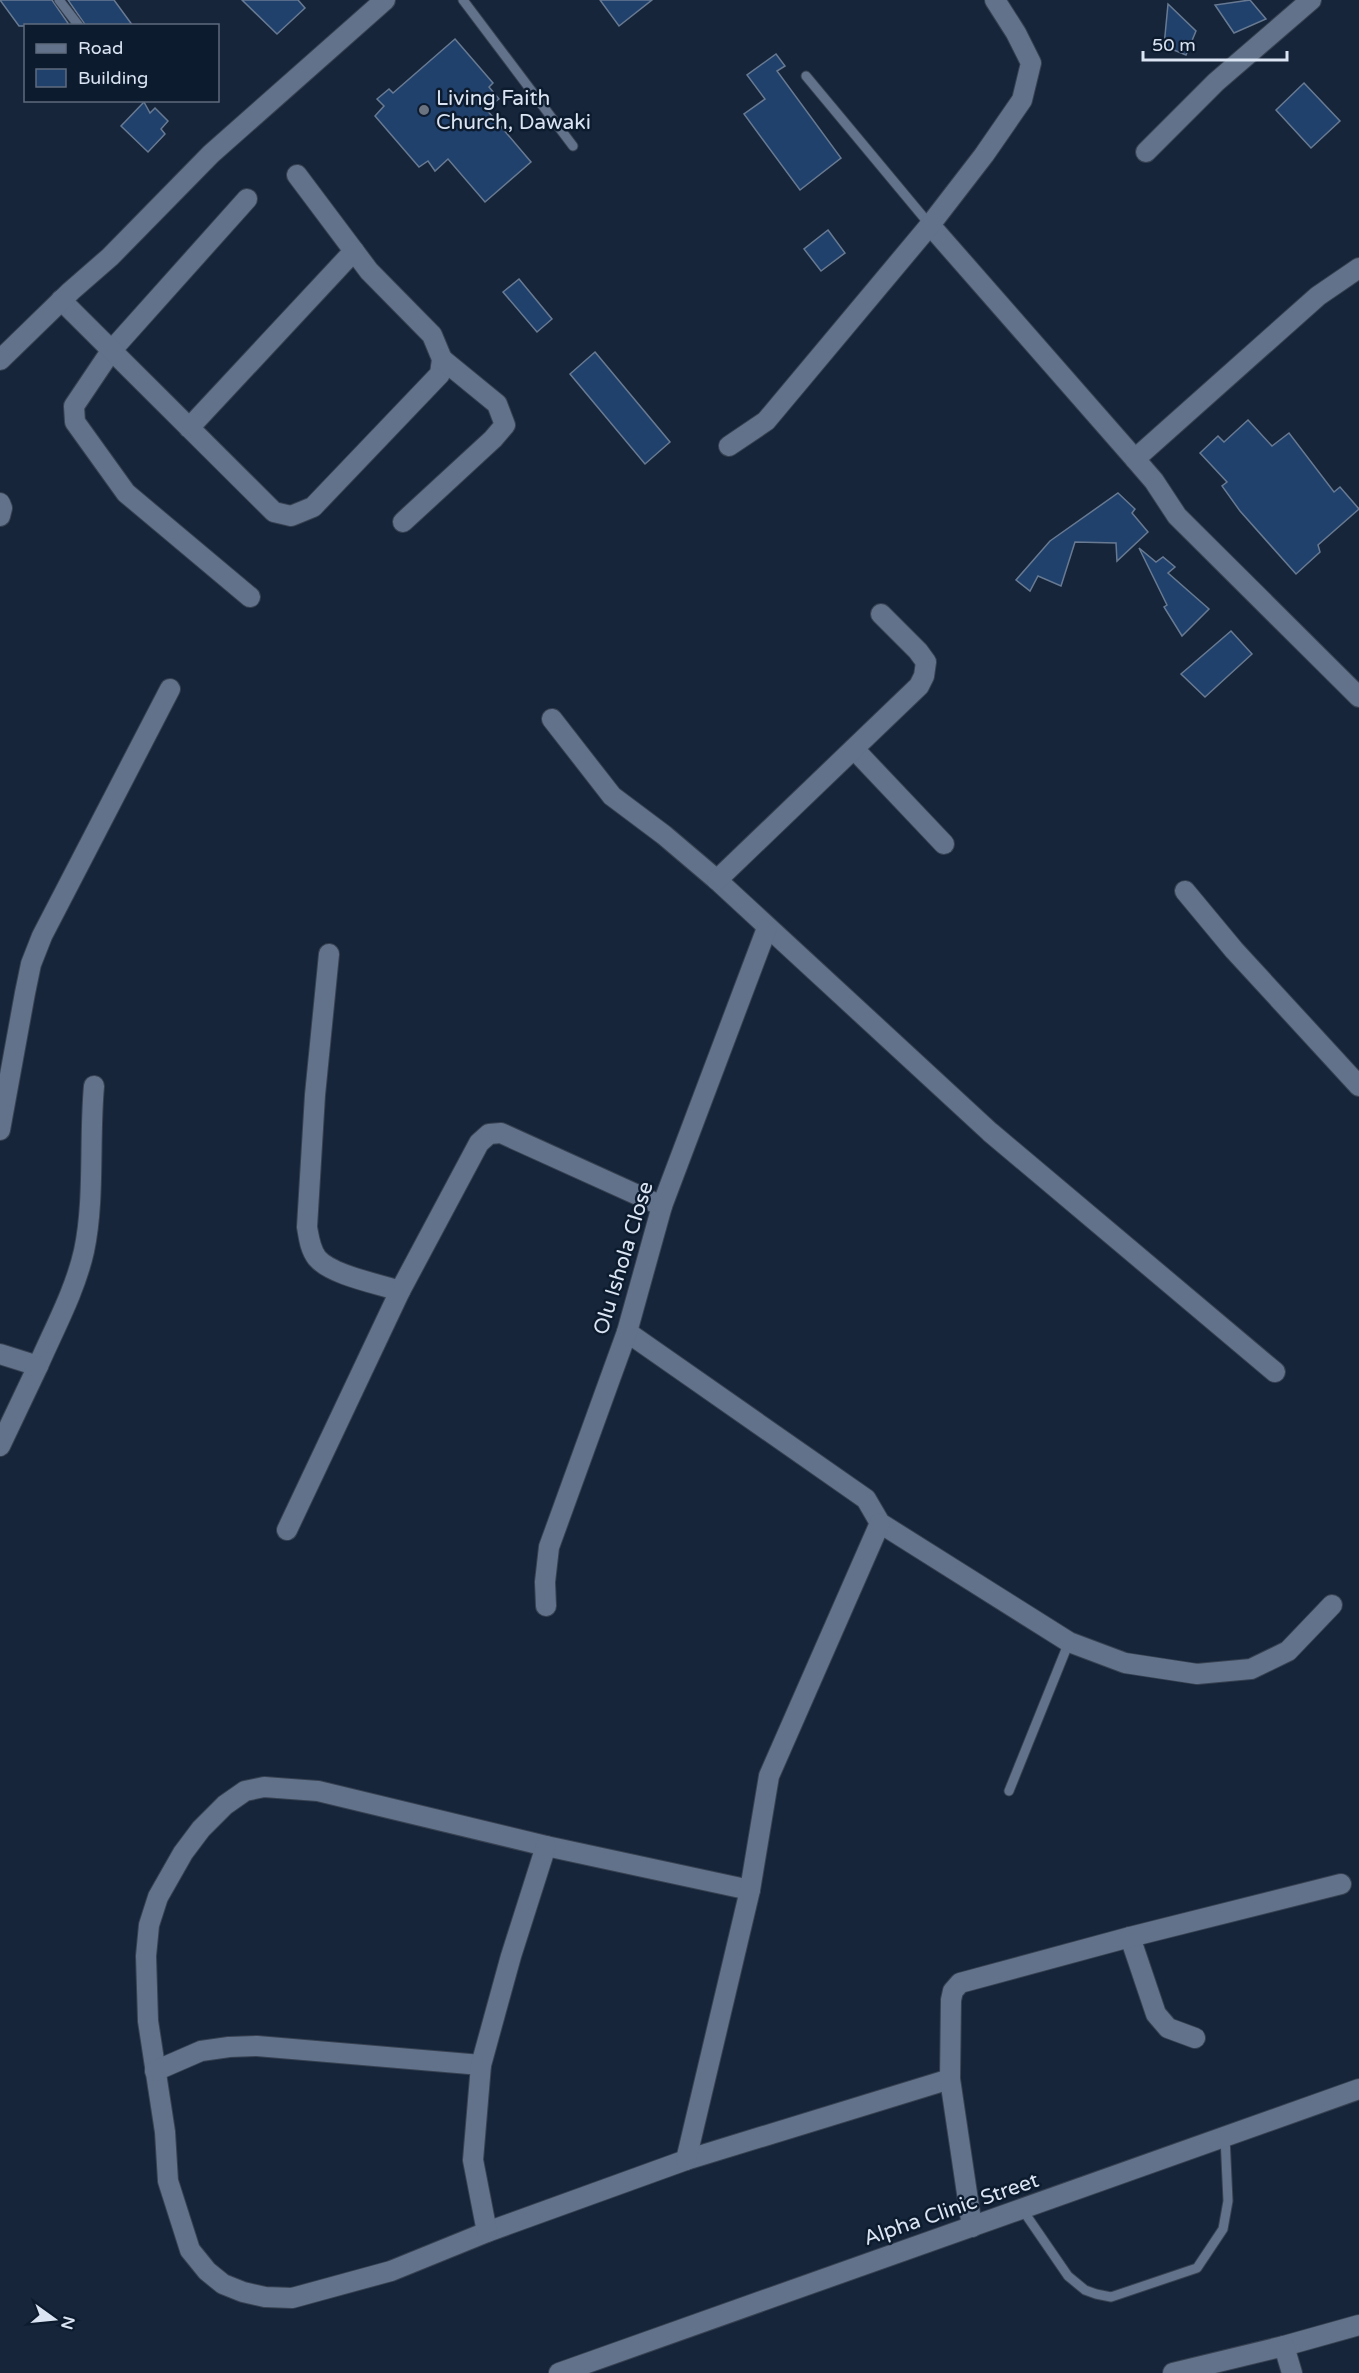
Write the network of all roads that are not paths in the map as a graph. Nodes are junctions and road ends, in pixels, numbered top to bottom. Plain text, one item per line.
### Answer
1 (60, 0) edge
2 (385, 0) edge
3 (463, 0) edge
4 (995, 0) edge
5 (1311, 0) edge
6 (78, 24) edge
7 (806, 76) dead end
8 (573, 146) dead end
9 (1146, 152) dead end
10 (297, 175) dead end
11 (247, 199) dead end
12 (930, 225) junction
13 (354, 251) junction
14 (1359, 268) edge
15 (61, 300) junction
16 (111, 351) junction
17 (442, 359) junction
18 (0, 360) edge
19 (189, 428) junction
20 (729, 446) dead end
21 (1136, 459) junction
22 (0, 503) edge
23 (0, 516) edge
24 (403, 522) dead end
25 (250, 597) dead end
26 (881, 614) dead end
27 (170, 689) dead end
28 (1359, 697) edge
29 (552, 719) dead end
30 (854, 749) junction
31 (945, 844) dead end
32 (717, 880) junction
33 (1185, 891) dead end
34 (767, 928) junction
35 (328, 954) dead end
36 (94, 1086) dead end
37 (1359, 1086) edge
38 (0, 1130) edge
39 (662, 1206) junction
40 (400, 1291) junction
41 (627, 1332) junction
42 (0, 1354) edge
43 (38, 1366) junction
44 (1275, 1372) dead end
45 (0, 1446) edge
46 (880, 1523) junction
47 (287, 1530) dead end
48 (1332, 1605) dead end
49 (546, 1606) dead end
50 (1069, 1642) junction
51 (1009, 1791) dead end
52 (546, 1846) junction
53 (1341, 1884) dead end
54 (750, 1890) junction
55 (1130, 1937) junction
56 (1195, 2038) dead end
57 (480, 2065) junction
58 (155, 2071) junction
59 (950, 2079) junction
60 (1359, 2090) edge
61 (1226, 2137) junction
62 (687, 2160) junction
63 (1022, 2209) junction
64 (972, 2227) junction
65 (487, 2232) junction
66 (1359, 2325) edge
67 (1284, 2346) junction
68 (559, 2373) edge
69 (1173, 2373) edge
70 (1292, 2373) edge

1 - 6 lane
2 - 15 street
3 - 8 lane
4 - 12 street
5 - 9 street
7 - 12 lane
10 - 13 street
11 - 16 street
12 - 20 street
12 - 21 street
13 - 17 street
13 - 19 street
14 - 21 street
15 - 16 street
15 - 18 street
16 - 19 street
16 - 25 street
17 - 19 street
17 - 24 street
21 - 28 street
22 - 23 street
26 - 30 street
27 - 38 street
29 - 32 street
30 - 31 street
30 - 32 street
32 - 34 street
33 - 37 street
34 - 39 street, Olu Ishola Close
34 - 44 street
35 - 40 street
36 - 43 street
39 - 40 street
39 - 41 street, Olu Ishola Close
40 - 47 street
41 - 46 street
41 - 49 street, Olu Ishola Close
42 - 43 street
43 - 45 street
46 - 50 street
46 - 54 street
48 - 50 street
50 - 51 lane
52 - 54 street
52 - 57 street
52 - 58 street
53 - 55 street
54 - 62 street
55 - 56 street
55 - 59 street
57 - 58 street
57 - 65 street
58 - 65 street
59 - 62 street
59 - 64 street
60 - 61 street, Alpha Clinic Street
61 - 63 street, Alpha Clinic Street
61 - 63 lane
62 - 65 street
63 - 64 street, Alpha Clinic Street
64 - 68 street, Alpha Clinic Street
66 - 67 street
67 - 69 street
67 - 70 street

